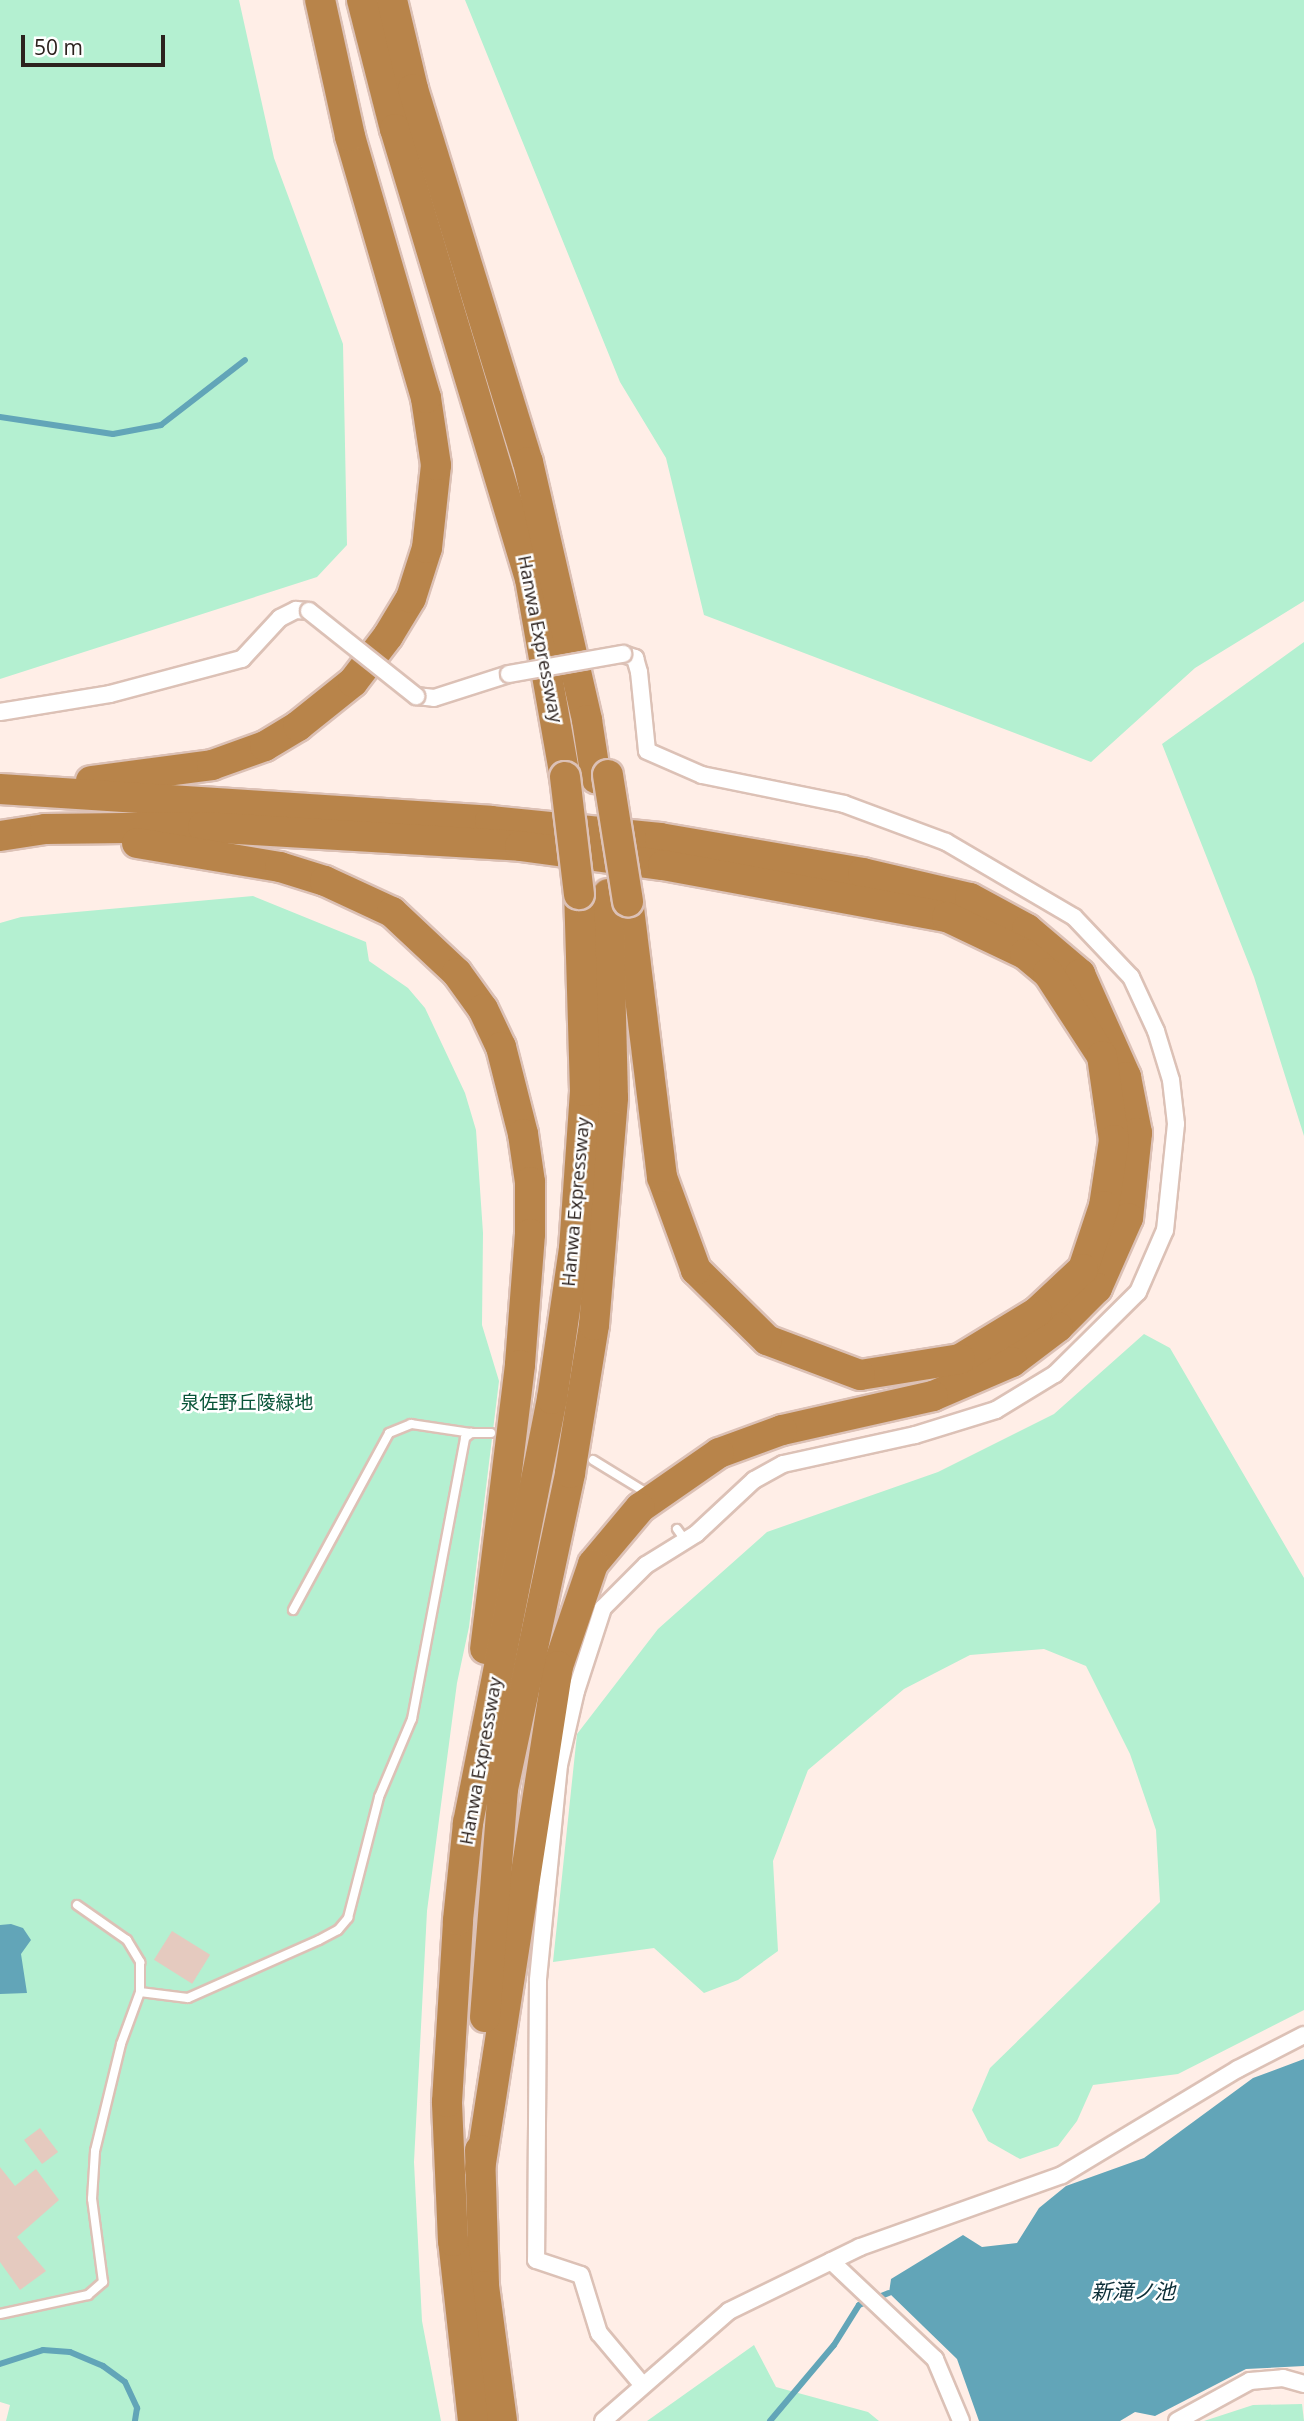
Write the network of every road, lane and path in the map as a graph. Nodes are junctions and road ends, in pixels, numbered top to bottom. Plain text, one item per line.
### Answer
1 (320, 0) edge
2 (362, 0) edge
3 (394, 9) edge
4 (0, 712) edge
5 (0, 786) edge
6 (45, 829) junction
7 (3, 833) edge
8 (605, 897) junction
9 (471, 1433) junction
10 (491, 1433) dead end
11 (593, 1460) dead end
12 (645, 1492) dead end
13 (293, 1610) dead end
14 (468, 1823) junction
15 (77, 1905) dead end
16 (504, 1914) junction
17 (140, 1992) junction
18 (1304, 2035) edge
19 (836, 2267) junction
20 (0, 2314) edge
21 (641, 2383) junction
22 (1304, 2384) edge
23 (473, 2421) edge
24 (502, 2421) edge
25 (603, 2421) edge
26 (961, 2421) edge
27 (1177, 2421) edge

1 - 5 highway
2 - 8 highway, Hanwa Expressway, bridge
3 - 8 highway, Hanwa Expressway
4 - 21 street, bridge
5 - 16 highway
6 - 7 highway
6 - 8 highway
6 - 14 highway
8 - 14 highway, Hanwa Expressway
8 - 16 highway, Hanwa Expressway
9 - 10 lane
9 - 13 lane
9 - 17 lane
11 - 12 lane
14 - 23 highway, Hanwa Expressway
15 - 17 lane
16 - 24 highway
17 - 20 lane
18 - 19 street
19 - 21 street
19 - 26 street
21 - 25 street
22 - 27 street

